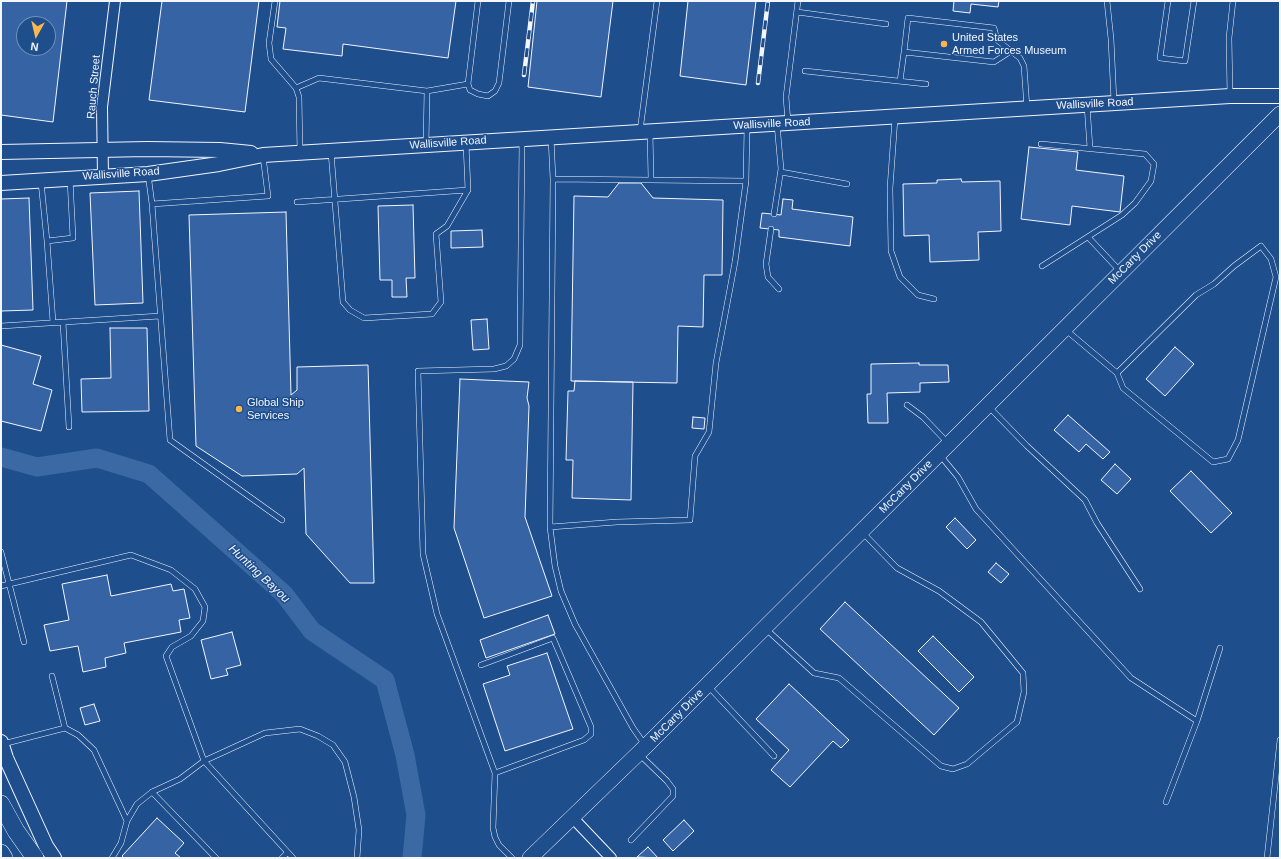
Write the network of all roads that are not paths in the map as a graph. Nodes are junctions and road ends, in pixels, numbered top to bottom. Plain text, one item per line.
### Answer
1 (115, 1) edge
2 (275, 1) edge
3 (478, 1) edge
4 (509, 1) edge
5 (657, 1) edge
6 (798, 1) edge
7 (1107, 1) edge
8 (1168, 1) edge
9 (1194, 1) edge
10 (1233, 1) edge
11 (797, 12) junction
12 (886, 24) dead end
13 (1011, 51) junction
14 (904, 52) junction
15 (805, 71) dead end
16 (900, 81) junction
17 (468, 84) junction
18 (926, 84) dead end
19 (296, 88) junction
20 (427, 91) junction
21 (1230, 96) junction
22 (1280, 96) edge
23 (1114, 103) junction
24 (1087, 105) junction
25 (1027, 109) junction
26 (1280, 114) edge
27 (895, 116) junction
28 (782, 123) junction
29 (747, 125) junction
30 (645, 132) junction
31 (551, 137) junction
32 (522, 139) junction
33 (466, 142) junction
34 (1041, 144) dead end
35 (426, 145) junction
36 (1090, 148) junction
37 (103, 150) junction
38 (331, 150) junction
39 (1, 152) edge
40 (300, 153) junction
41 (263, 155) junction
42 (781, 172) junction
43 (148, 174) junction
44 (103, 176) junction
45 (70, 178) junction
46 (41, 179) junction
47 (554, 179) junction
48 (652, 179) junction
49 (746, 181) junction
50 (1, 183) edge
51 (848, 184) dead end
52 (468, 190) junction
53 (335, 199) junction
54 (297, 202) dead end
55 (152, 204) junction
56 (774, 214) dead end
57 (771, 229) dead end
58 (1088, 237) junction
59 (47, 241) junction
60 (1042, 266) dead end
61 (1120, 272) junction
62 (779, 289) dead end
63 (934, 299) dead end
64 (160, 316) junction
65 (53, 322) junction
66 (63, 322) junction
67 (1, 326) edge
68 (1064, 329) junction
69 (1117, 373) junction
70 (907, 405) dead end
71 (988, 405) junction
72 (69, 427) dead end
73 (944, 449) junction
74 (282, 520) dead end
75 (550, 527) junction
76 (861, 531) junction
77 (1, 552) edge
78 (8, 584) junction
79 (1, 586) edge
80 (1140, 589) dead end
81 (764, 628) junction
82 (24, 642) dead end
83 (1220, 648) dead end
84 (481, 665) dead end
85 (52, 676) dead end
86 (707, 685) junction
87 (1197, 722) junction
88 (65, 728) junction
89 (1280, 740) edge
90 (1, 743) edge
91 (642, 750) junction
92 (774, 756) dead end
93 (204, 761) junction
94 (495, 773) junction
95 (152, 792) junction
96 (1166, 802) dead end
97 (1, 804) edge
98 (572, 817) junction
99 (127, 821) junction
100 (631, 840) dead end
101 (1, 853) edge
102 (287, 853) junction
103 (4, 858) edge
104 (35, 858) edge
105 (54, 858) edge
106 (112, 858) edge
107 (216, 858) edge
108 (282, 858) edge
109 (293, 858) edge
110 (357, 858) edge
111 (512, 858) edge
112 (530, 858) edge
113 (611, 858) edge
114 (1267, 858) edge

1 - 37 street, Rauch Street
2 - 19 lane
3 - 17 lane
4 - 17 lane
5 - 30 lane
6 - 11 lane
7 - 23 lane
8 - 9 lane
10 - 21 lane
11 - 12 lane
11 - 28 lane
13 - 14 lane
13 - 14 lane
13 - 25 lane
14 - 16 lane
15 - 16 lane
16 - 18 lane
17 - 20 lane
19 - 20 lane
19 - 40 lane
20 - 35 lane
21 - 22 main road, Wallisville Road
21 - 23 main road, Wallisville Road
23 - 24 main road, Wallisville Road
24 - 25 main road, Wallisville Road
24 - 36 lane
25 - 27 main road, Wallisville Road
26 - 61 main road, McCarty Drive
27 - 28 main road, Wallisville Road
27 - 63 lane
28 - 29 main road, Wallisville Road
28 - 42 lane
29 - 30 main road, Wallisville Road
29 - 49 lane
30 - 31 main road, Wallisville Road
30 - 48 lane
31 - 32 main road, Wallisville Road
31 - 47 lane
32 - 33 main road, Wallisville Road
32 - 94 lane
33 - 35 main road, Wallisville Road
33 - 52 lane
34 - 36 lane
35 - 38 main road, Wallisville Road
36 - 58 lane
37 - 39 main road, Wallisville Road
37 - 41 main road, Wallisville Road
37 - 44 street, Rauch Street
38 - 40 main road, Wallisville Road
38 - 53 lane
40 - 41 main road, Wallisville Road
41 - 43 main road, Wallisville Road
41 - 55 lane
42 - 51 lane
42 - 56 lane
43 - 44 main road, Wallisville Road
43 - 55 lane
44 - 45 main road, Wallisville Road
45 - 46 main road, Wallisville Road
45 - 59 lane
46 - 50 main road, Wallisville Road
46 - 59 lane
47 - 48 lane
47 - 75 lane
48 - 49 lane
49 - 75 lane
52 - 53 lane
52 - 53 lane
53 - 54 lane
55 - 64 lane
57 - 62 lane
58 - 60 lane
58 - 61 lane
59 - 65 lane
61 - 68 main road, McCarty Drive
64 - 66 lane
64 - 74 lane
65 - 66 lane
65 - 67 lane
66 - 72 lane
68 - 69 lane
68 - 71 main road, McCarty Drive
69 - 69 lane
70 - 73 lane
71 - 73 main road, McCarty Drive
71 - 80 lane
73 - 76 main road, McCarty Drive
73 - 87 lane
75 - 91 lane
76 - 81 main road, McCarty Drive
76 - 81 lane
77 - 78 lane
78 - 79 lane
78 - 82 lane
78 - 93 lane
81 - 86 main road, McCarty Drive
83 - 87 lane
84 - 94 lane
85 - 88 lane
86 - 91 main road, McCarty Drive
86 - 92 lane
87 - 96 lane
88 - 90 lane
88 - 99 lane
89 - 114 lane
90 - 105 main road
91 - 98 main road, McCarty Drive
91 - 100 lane
93 - 95 lane
93 - 102 lane
93 - 110 lane
94 - 111 lane
95 - 99 lane
95 - 107 lane
97 - 104 highway
98 - 112 main road, McCarty Drive
98 - 113 street
99 - 106 lane
101 - 103 highway
102 - 108 lane
102 - 109 lane

